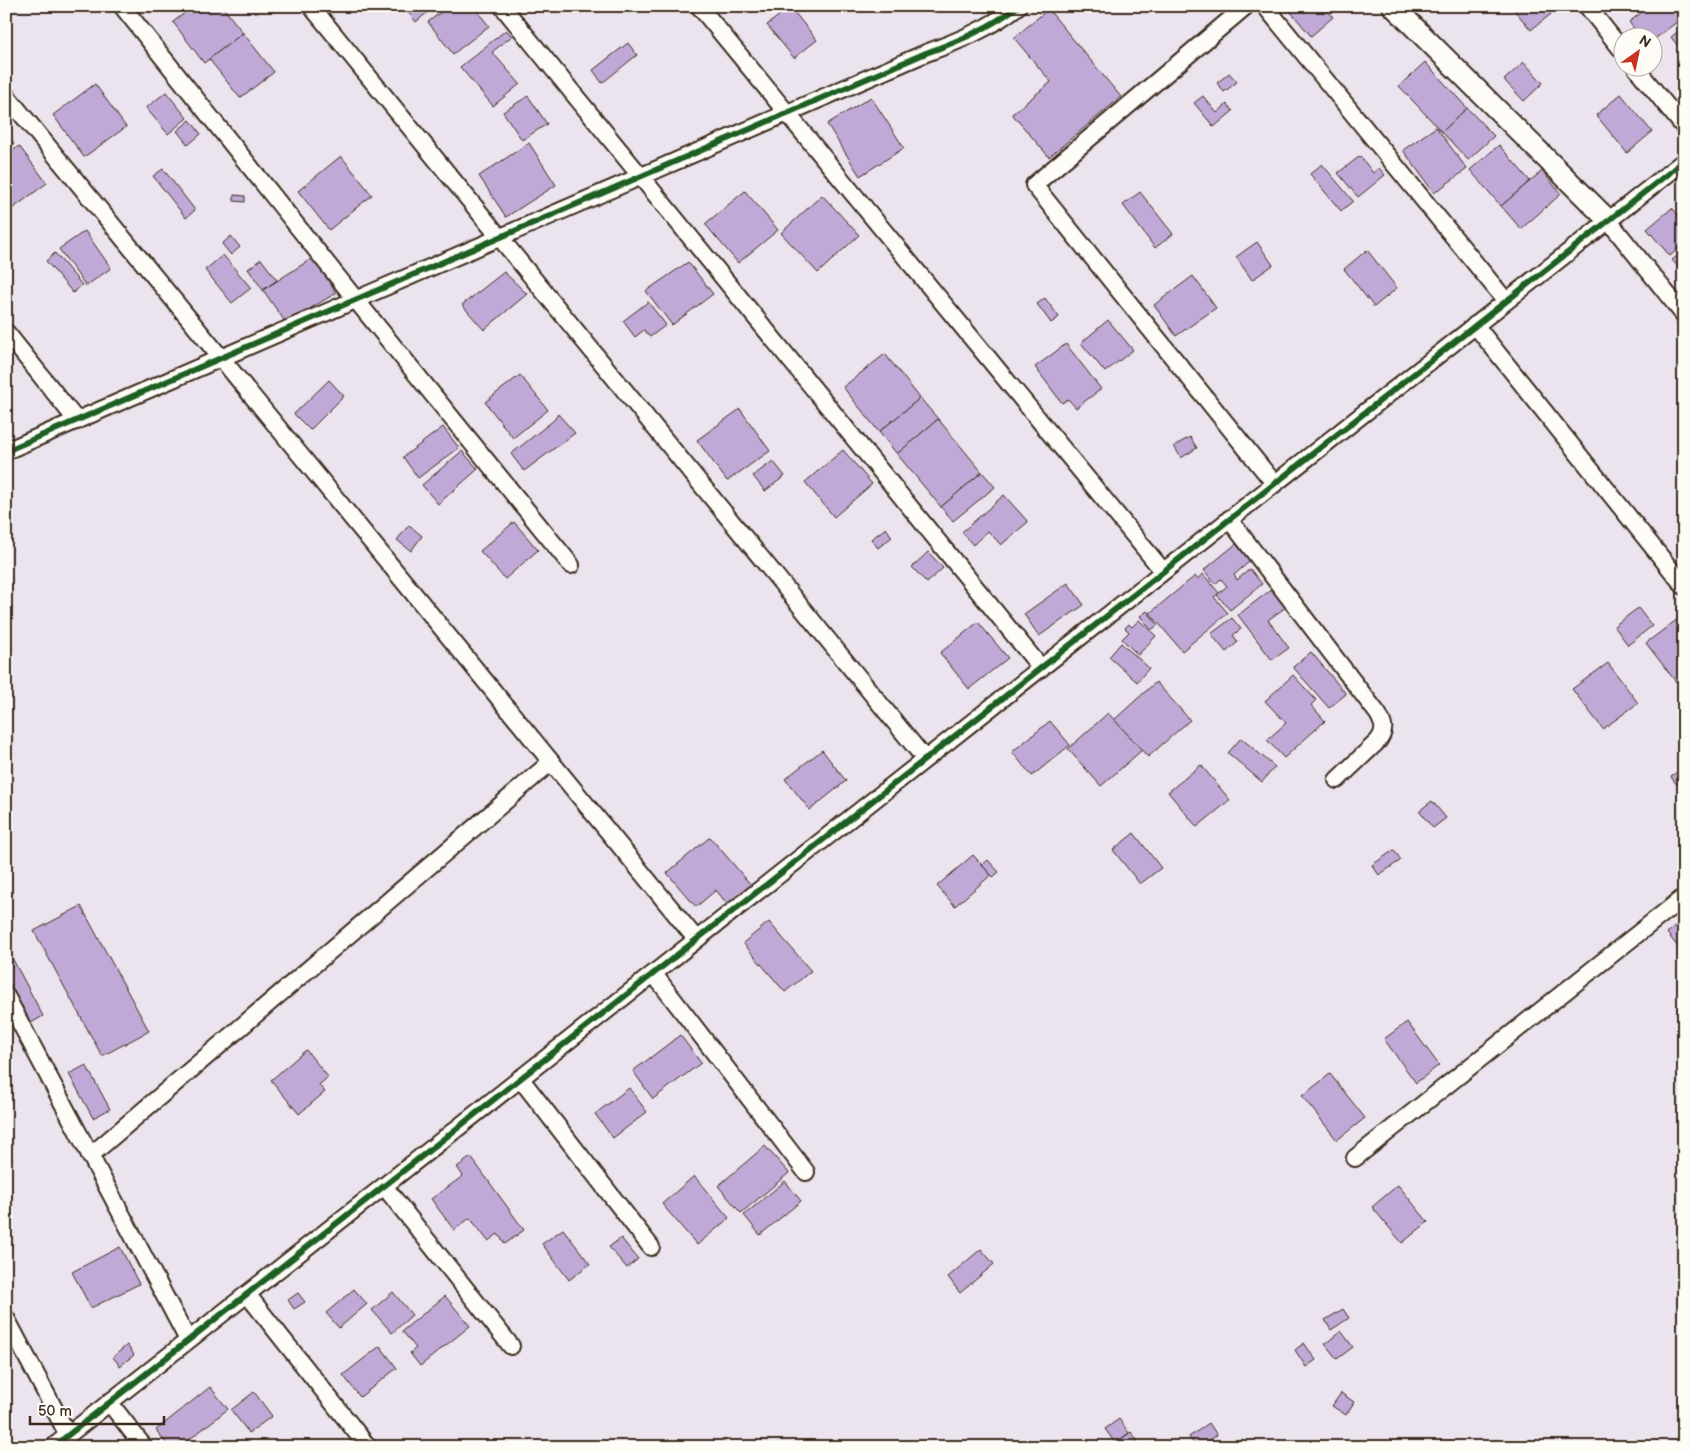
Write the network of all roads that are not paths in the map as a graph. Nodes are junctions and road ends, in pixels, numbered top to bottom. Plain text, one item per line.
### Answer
1 (122, 6) edge
2 (311, 6) edge
3 (502, 6) edge
4 (699, 6) edge
5 (1018, 6) edge
6 (1246, 6) edge
7 (1265, 6) edge
8 (1394, 6) edge
9 (1587, 6) edge
10 (1612, 37) edge
11 (1644, 78) edge
12 (6, 95) edge
13 (788, 114) junction
14 (1684, 127) edge
15 (1684, 161) edge
16 (641, 177) junction
17 (1608, 220) junction
18 (501, 238) junction
19 (356, 300) junction
20 (1506, 301) junction
21 (1684, 314) edge
22 (1475, 325) junction
23 (6, 332) edge
24 (221, 359) junction
25 (77, 421) junction
26 (6, 451) edge
27 (1274, 483) junction
28 (1229, 519) junction
29 (571, 564) dead end
30 (1163, 571) junction
31 (1684, 586) edge
32 (1041, 668) junction
33 (925, 759) junction
34 (551, 762) junction
35 (1337, 780) dead end
36 (1684, 897) edge
37 (696, 940) junction
38 (653, 974) junction
39 (6, 996) edge
40 (520, 1078) junction
41 (90, 1156) junction
42 (1355, 1158) dead end
43 (806, 1172) dead end
44 (384, 1186) junction
45 (651, 1247) dead end
46 (247, 1294) junction
47 (6, 1318) edge
48 (188, 1340) junction
49 (511, 1346) dead end
50 (109, 1402) junction
51 (68, 1435) junction
52 (53, 1447) edge
53 (144, 1447) edge
54 (368, 1447) edge

1 - 19 street
2 - 18 street
3 - 16 street
4 - 13 street
5 - 13 street
6 - 27 street
7 - 20 street
8 - 17 street
9 - 10 street
11 - 14 street
12 - 24 street
13 - 16 street
13 - 30 street
15 - 17 street
16 - 18 street
16 - 32 street
17 - 20 street
17 - 21 street
18 - 19 street
18 - 33 street
19 - 24 street
19 - 29 street
20 - 22 street
22 - 27 street
22 - 31 street
23 - 25 street
24 - 25 street
24 - 34 street
25 - 26 street
27 - 28 street
28 - 30 street
28 - 35 street
30 - 32 street
32 - 33 street
33 - 37 street
34 - 37 street
34 - 41 street
36 - 42 street
37 - 38 street
38 - 40 street
38 - 43 street
39 - 41 street
40 - 44 street
40 - 45 street
41 - 48 street
44 - 46 street
44 - 49 street
46 - 48 street
46 - 54 street
47 - 51 street
48 - 50 street
50 - 51 street
50 - 53 street
51 - 52 street

